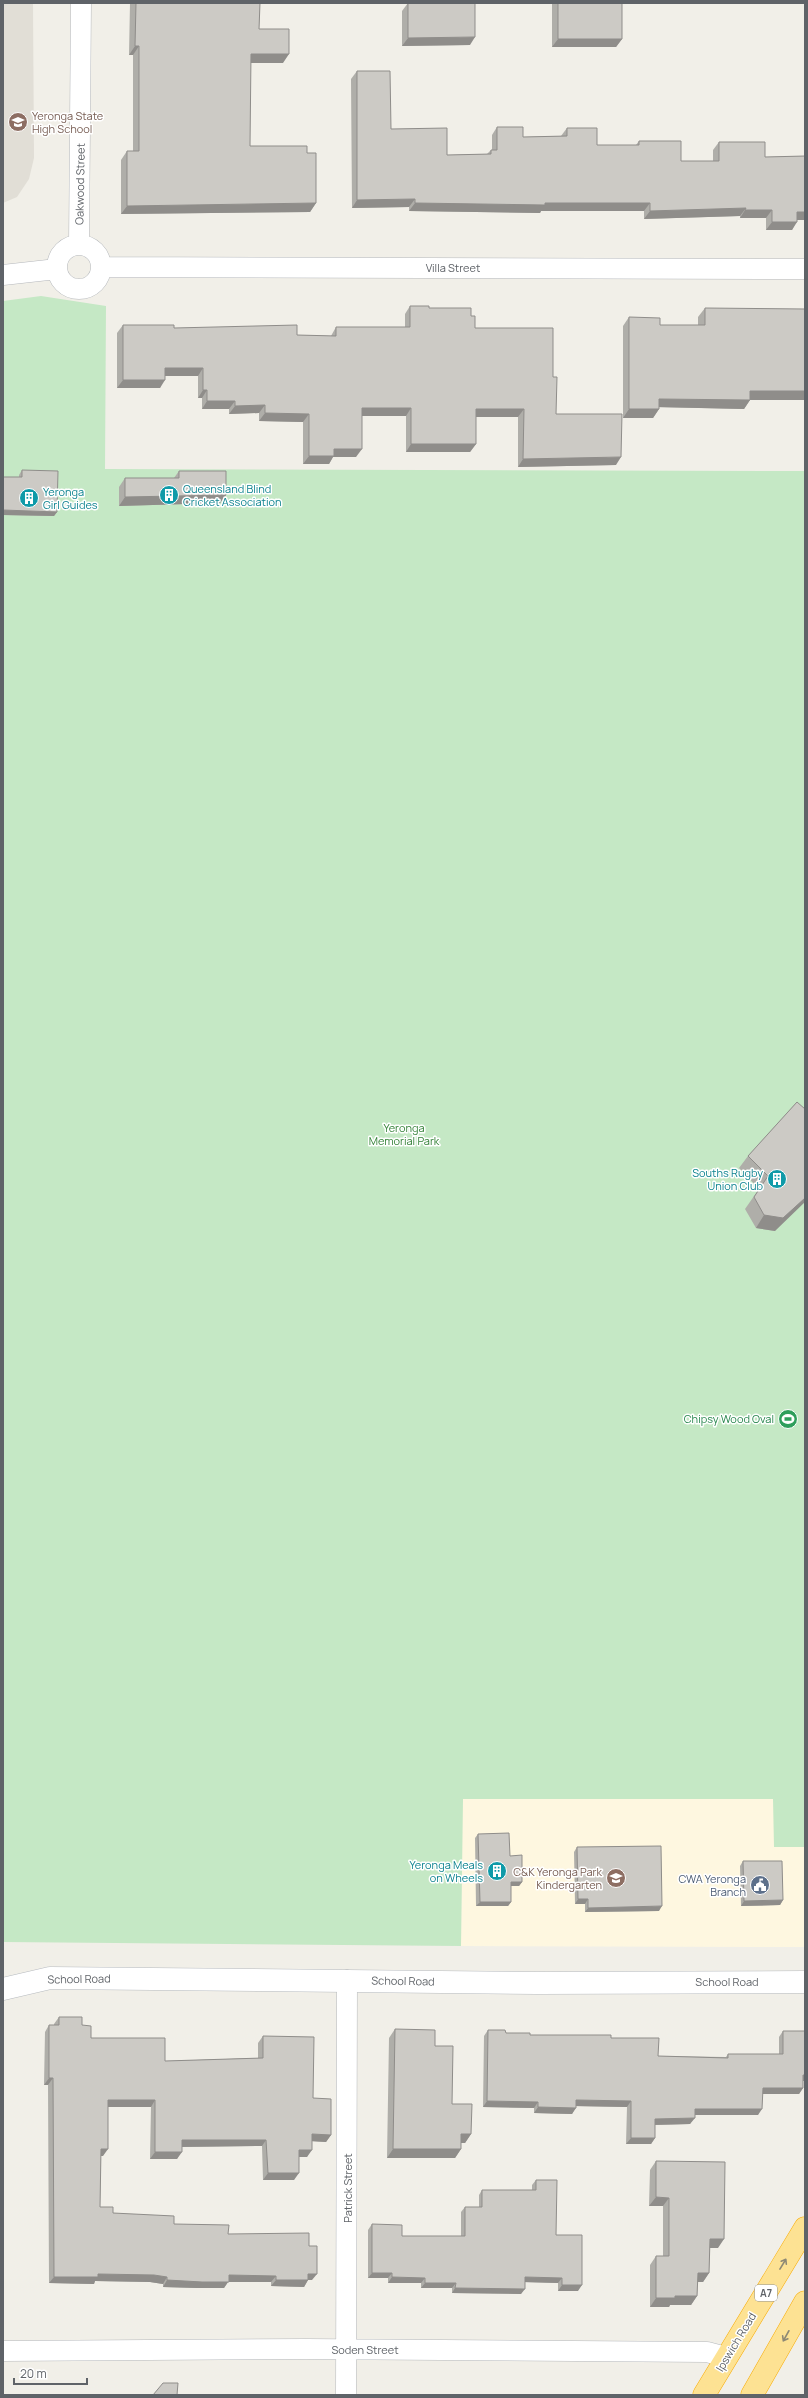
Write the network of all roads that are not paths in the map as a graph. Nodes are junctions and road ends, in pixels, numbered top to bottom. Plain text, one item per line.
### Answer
1 (80, 3) edge
2 (79, 245) junction
3 (102, 267) junction
4 (57, 269) junction
5 (805, 269) edge
6 (3, 275) edge
7 (348, 1980) junction
8 (805, 1982) edge
9 (3, 1988) edge
10 (805, 2228) edge
11 (805, 2302) edge
12 (347, 2350) junction
13 (3, 2351) edge
14 (726, 2358) junction
15 (346, 2395) edge
16 (704, 2395) edge
17 (753, 2395) edge

1 - 2 street, Oakwood Street
2 - 3 street
2 - 4 street
3 - 4 street
3 - 5 street, Villa Street
4 - 6 street
7 - 8 street, School Road
7 - 9 street, School Road
7 - 12 street, Patrick Street
14 -> 10 highway, Ipswich Road / A7
11 -> 17 highway
12 - 13 street, Soden Street
12 - 14 street, Soden Street
12 - 15 street, Patrick Street
14 - 16 highway, Ipswich Road / A7

